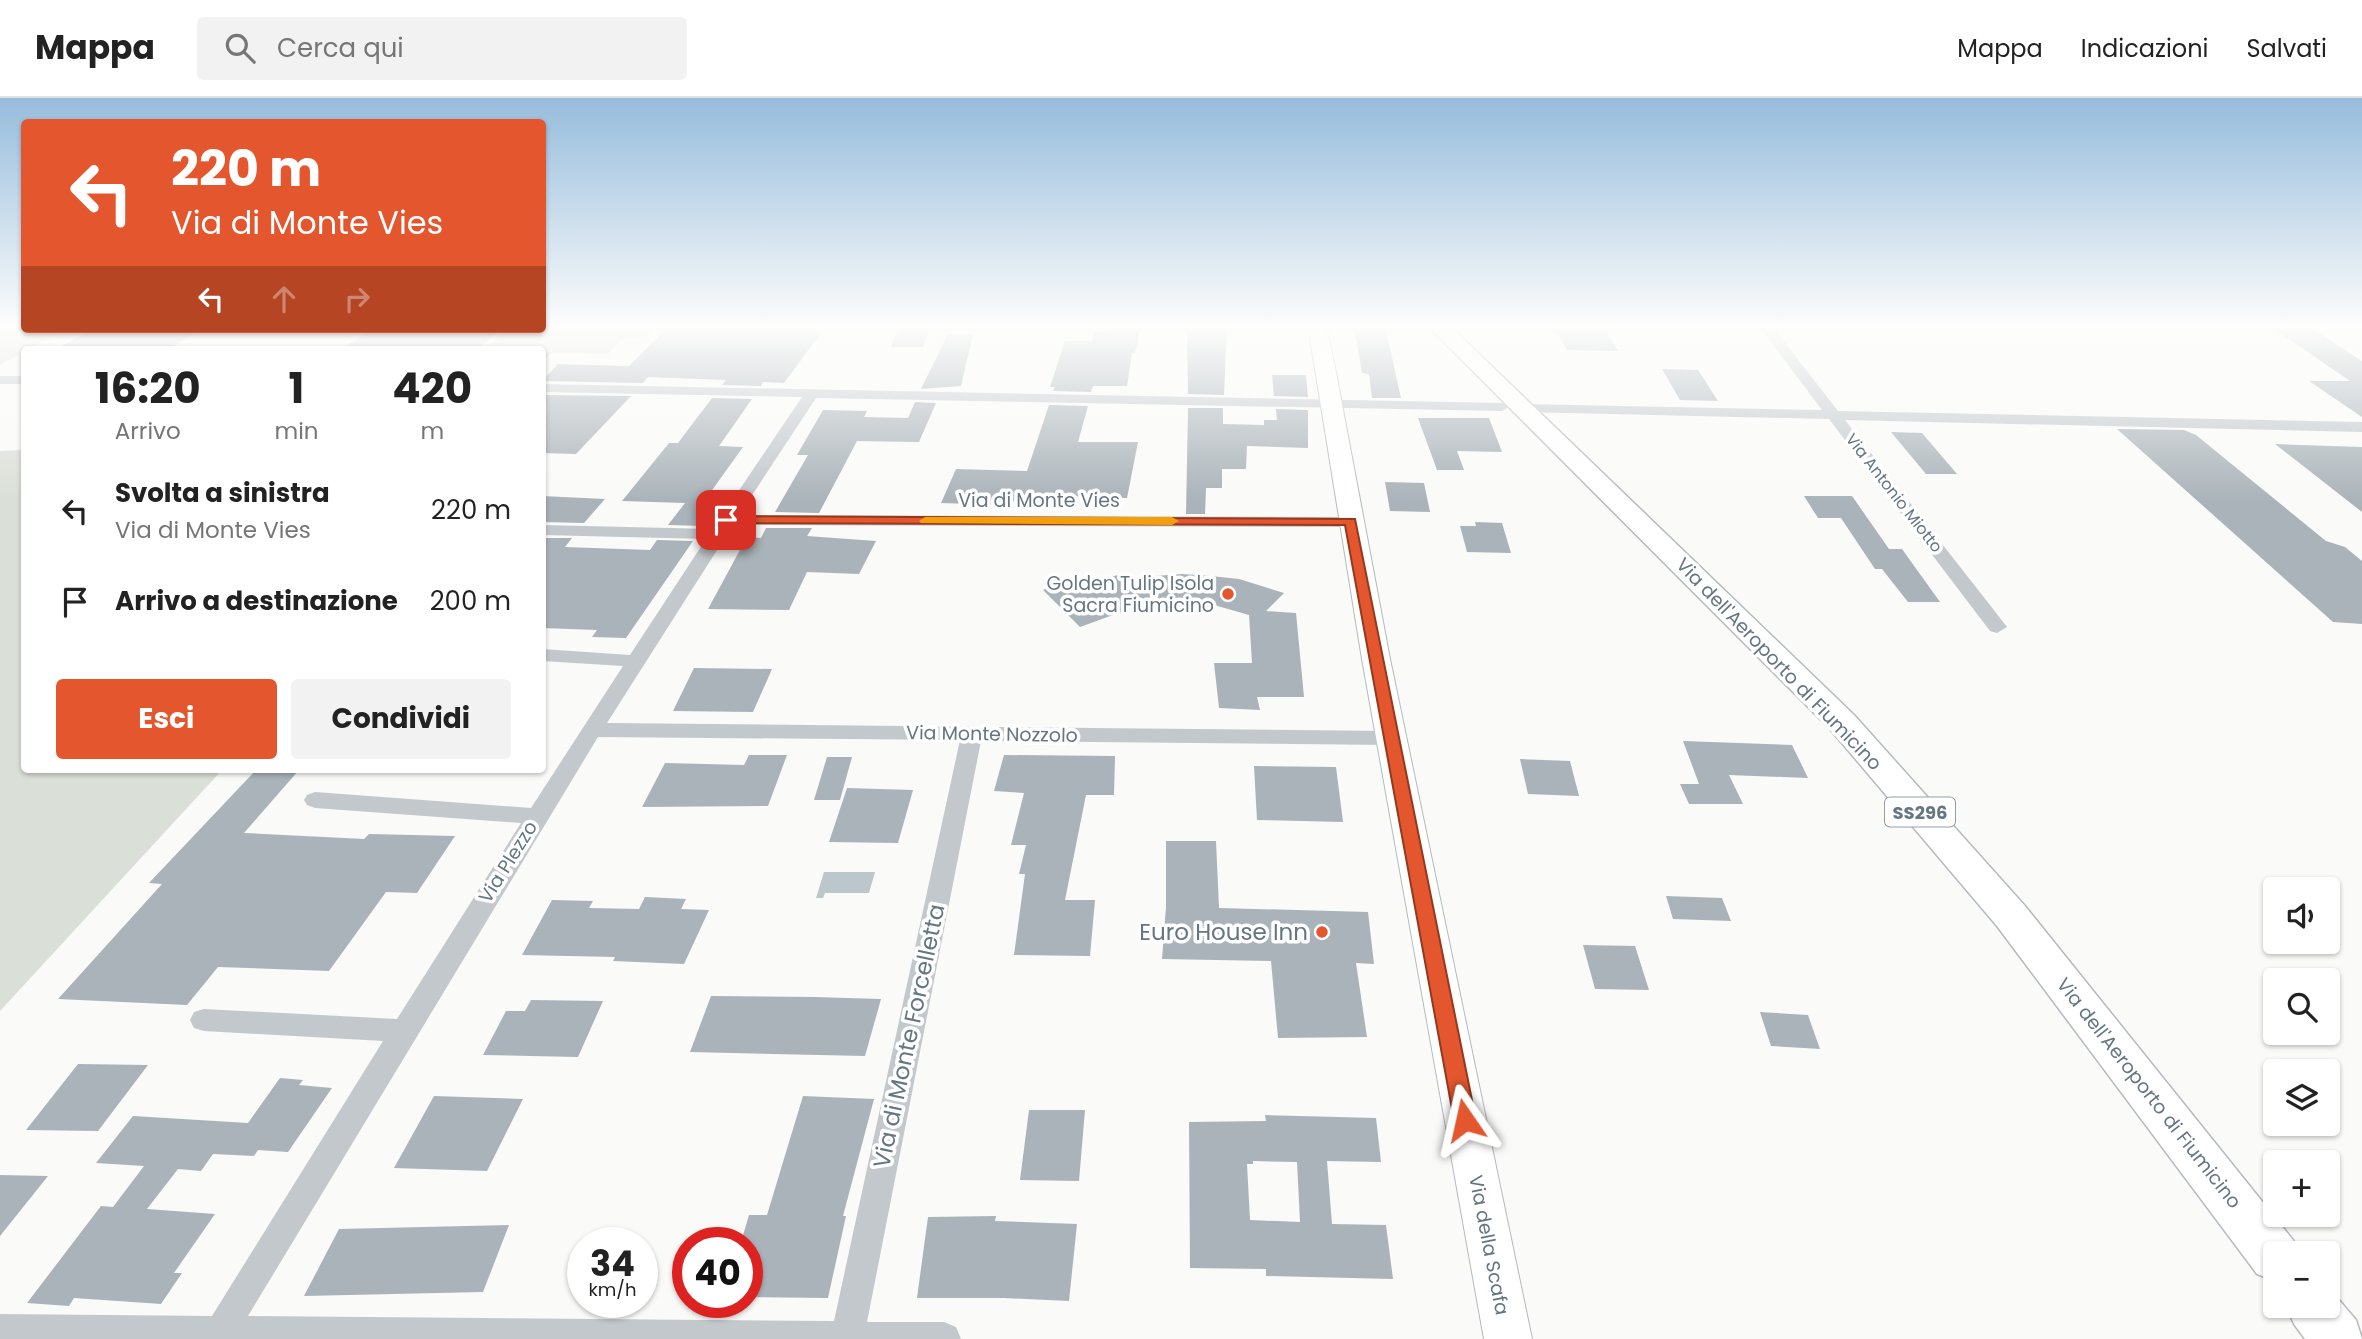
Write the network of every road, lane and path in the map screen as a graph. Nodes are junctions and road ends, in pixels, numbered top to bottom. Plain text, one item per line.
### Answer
1 (1329, 384) edge
2 (1490, 384) edge
3 (1810, 384) edge
4 (546, 388) edge
5 (812, 393) junction
6 (1334, 405) junction
7 (1511, 407) junction
8 (1832, 413) junction
9 (2362, 427) edge
10 (1351, 522) junction
11 (722, 527) junction
12 (546, 530) edge
13 (1997, 627) dead end
14 (546, 655) edge
15 (637, 661) junction
16 (594, 730) junction
17 (972, 734) junction
18 (1391, 738) junction
19 (314, 800) dead end
20 (536, 816) junction
21 (204, 1020) dead end
22 (405, 1031) junction
23 (2263, 1242) edge
24 (2321, 1318) edge
25 (0, 1331) edge
26 (219, 1336) edge
27 (846, 1338) edge
28 (944, 1339) edge
29 (1508, 1339) edge
30 (2337, 1339) edge

1 - 6 street, Via della Scafa
2 - 7 main road, Via dell'Aeroporto di Fiumicino / SS296
3 - 8 street, Via Antonio Miotto
4 - 5 street
5 - 6 street
5 - 11 street, Via Plezzo
6 - 7 street
6 - 10 street, Via della Scafa
7 - 8 street
7 - 23 main road, Via dell'Aeroporto di Fiumicino / SS296
8 - 9 street
8 - 13 street, Via Antonio Miotto
10 - 11 street, Via di Monte Vies
10 - 18 street, Via della Scafa
11 - 12 street, Via di Monte Vies
11 - 15 street, Via Plezzo
14 - 15 street
15 - 16 street, Via Plezzo
16 - 17 street, Via Monte Nozzolo
16 - 20 street, Via Plezzo
17 - 18 street, Via Monte Nozzolo
17 - 27 street, Via di Monte Forcelletta
18 - 29 street, Via della Scafa
19 - 20 street
20 - 22 street, Via Plezzo
21 - 22 street
22 - 26 street, Via Plezzo
24 - 30 main road
25 - 26 street
26 - 27 street
27 - 28 street

